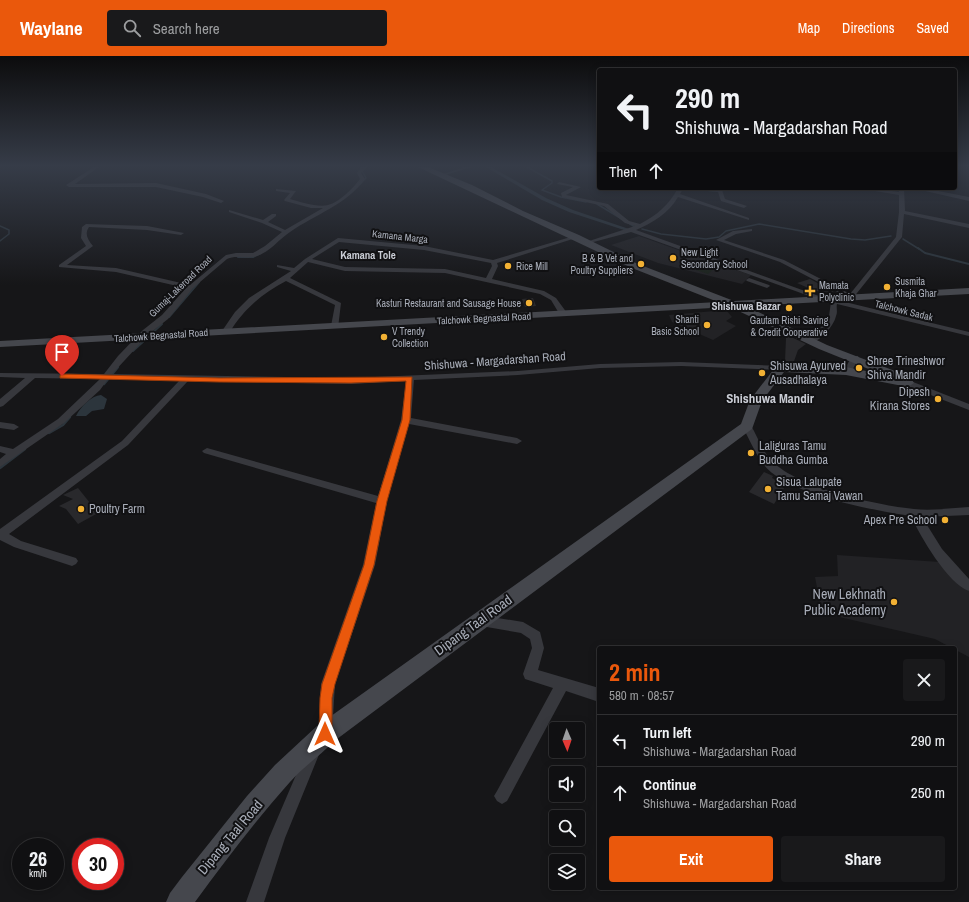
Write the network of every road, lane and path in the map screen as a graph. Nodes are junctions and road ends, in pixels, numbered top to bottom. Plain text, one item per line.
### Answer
1 (319, 206) edge
2 (507, 206) edge
3 (608, 206) edge
4 (669, 206) edge
5 (711, 206) edge
6 (902, 206) edge
7 (327, 207) joint
8 (231, 211) dead end
9 (902, 212) junction
10 (274, 216) dead end
11 (747, 219) dead end
12 (264, 222) junction
13 (642, 226) junction
14 (969, 226) edge
15 (631, 230) junction
16 (750, 230) dead end
17 (286, 232) junction
18 (181, 233) dead end
19 (576, 237) junction
20 (588, 243) junction
21 (308, 260) junction
22 (493, 262) junction
23 (279, 266) dead end
24 (296, 270) junction
25 (286, 278) junction
26 (488, 280) junction
27 (749, 280) dead end
28 (190, 287) junction
29 (969, 291) edge
30 (851, 297) junction
31 (805, 300) junction
32 (826, 300) junction
33 (732, 304) junction
34 (563, 313) junction
35 (335, 326) junction
36 (226, 331) junction
37 (969, 335) edge
38 (142, 337) junction
39 (810, 341) junction
40 (0, 344) edge
41 (855, 358) junction
42 (781, 368) junction
43 (848, 372) junction
44 (0, 376) edge
45 (32, 376) junction
46 (111, 376) junction
47 (186, 378) junction
48 (410, 378) junction
49 (908, 383) junction
50 (0, 404) edge
51 (969, 407) edge
52 (406, 420) junction
53 (0, 425) edge
54 (747, 426) junction
55 (14, 427) dead end
56 (517, 441) dead end
57 (0, 449) edge
58 (206, 451) dead end
59 (14, 453) junction
60 (0, 464) edge
61 (382, 501) junction
62 (969, 511) edge
63 (915, 513) junction
64 (0, 535) edge
65 (72, 561) dead end
66 (969, 586) edge
67 (477, 621) junction
68 (563, 683) junction
69 (597, 694) edge
70 (321, 739) junction
71 (502, 796) dead end
72 (179, 902) edge
73 (254, 902) edge

1 - 7 street
2 - 19 main road
3 - 13 street
4 - 13 street
5 - 11 street
6 - 9 street
7 - 17 street, Gumaj-Lakeroad Road
8 - 12 street
9 - 14 street
9 - 30 street
10 - 12 street
12 - 17 street
13 - 15 street
15 - 20 street
15 - 32 street, Talchowk Sadak
16 - 30 street
17 - 28 street, Gumaj-Lakeroad Road
18 - 28 street
19 - 20 main road
19 - 22 street, Kamana Marga
20 - 33 main road
21 - 22 street, Kamana Marga
21 - 24 street, Kamana Marga
21 - 26 street
22 - 26 street
23 - 24 street
24 - 25 street, Kamana Marga
25 - 35 street
25 - 36 street, Kamana Marga
26 - 34 street
27 - 31 street
28 - 38 street, Gumaj-Lakeroad Road
29 - 30 main road, Talchowk Begnastal Road
30 - 32 main road, Talchowk Begnastal Road
31 - 32 main road, Talchowk Begnastal Road
31 - 33 main road, Talchowk Begnastal Road
32 - 37 street, Talchowk Sadak
32 - 39 street
33 - 34 main road, Talchowk Begnastal Road
33 - 39 main road
34 - 35 main road, Talchowk Begnastal Road
35 - 36 main road, Talchowk Begnastal Road
36 - 38 main road, Talchowk Begnastal Road
38 - 40 main road, Talchowk Begnastal Road
38 - 46 street, Gumaj-Lakeroad Road
39 - 41 main road
41 - 43 street
41 - 49 main road
42 - 43 main road
42 - 48 street, Shishuwa - Margadarshan Road
42 - 54 main road
43 - 49 main road
44 - 45 street, Shishuwa - Margadarshan Road
45 - 46 street, Shishuwa - Margadarshan Road
45 - 50 street
46 - 47 street, Shishuwa - Margadarshan Road
46 - 59 street, Gumaj-Lakeroad Road
47 - 48 street, Shishuwa - Margadarshan Road
47 - 64 street
48 - 52 street
49 - 51 street
52 - 56 street
52 - 61 street
53 - 55 street
54 - 63 street
54 - 67 main road, Dipang Taal Road
57 - 59 street
58 - 61 street
59 - 60 street, Gumaj-Lakeroad Road
61 - 70 street
62 - 63 street
63 - 66 street
64 - 65 street
67 - 68 street
67 - 70 main road, Dipang Taal Road
68 - 69 street
68 - 71 street
70 - 72 main road, Dipang Taal Road
70 - 73 street

